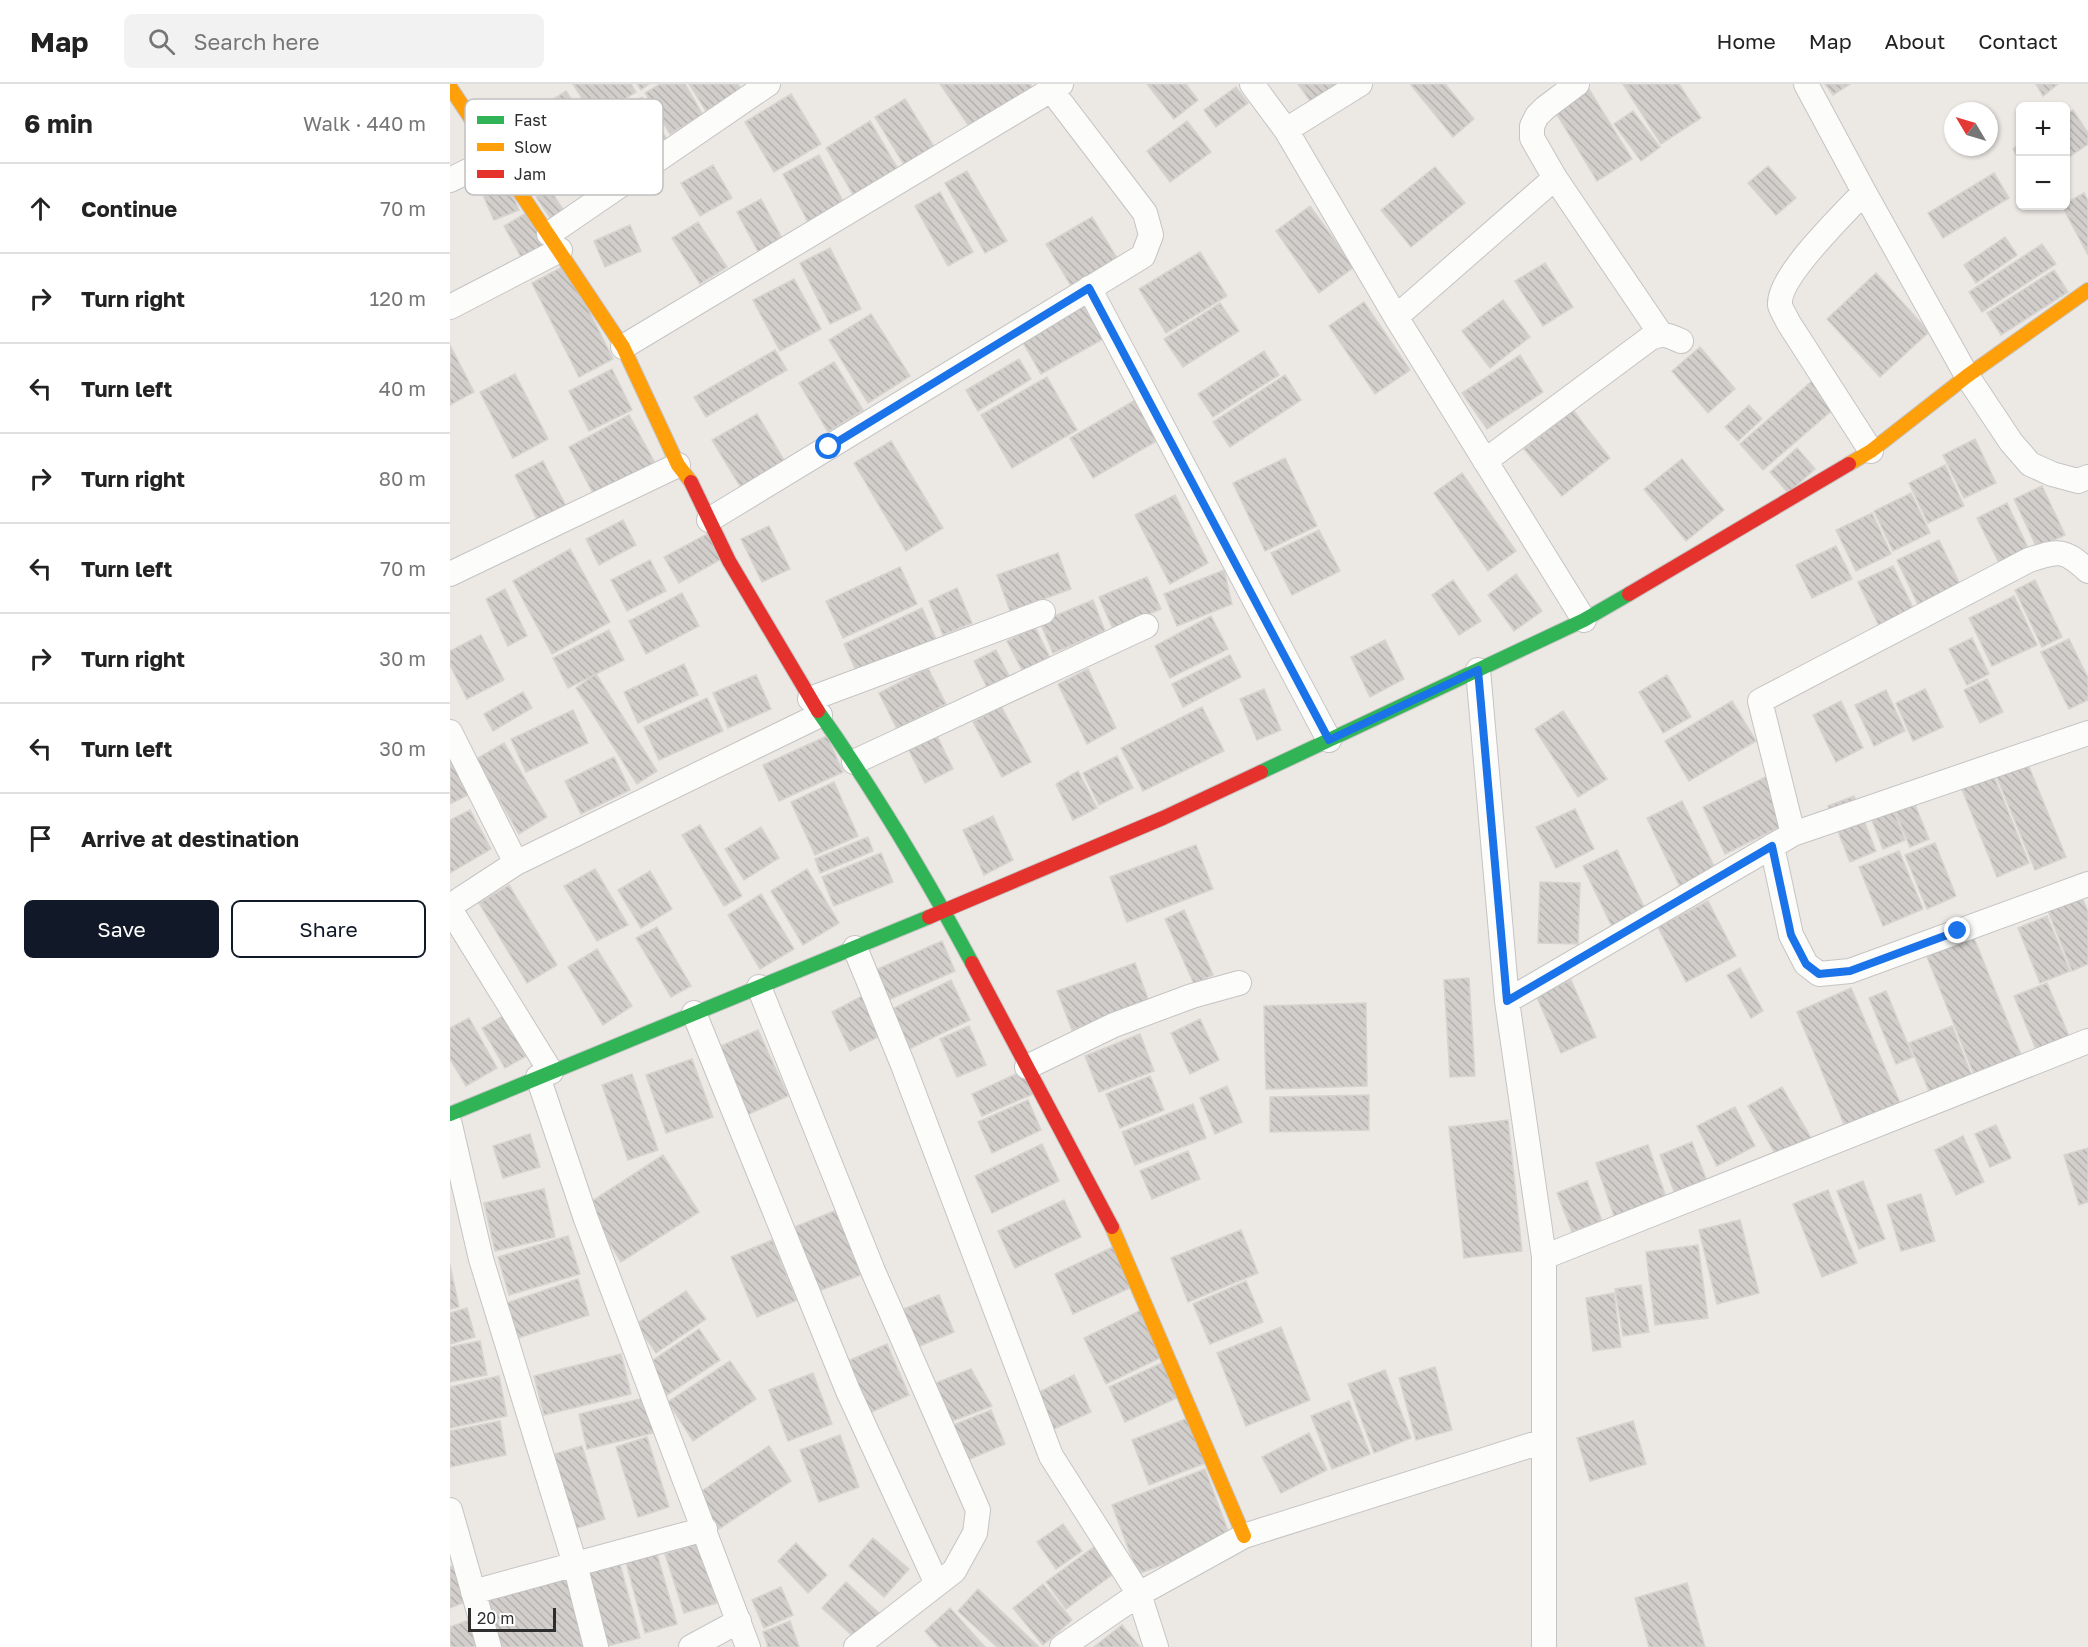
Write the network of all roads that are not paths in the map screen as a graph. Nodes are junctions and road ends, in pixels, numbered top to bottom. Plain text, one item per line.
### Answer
1 (768, 84) edge
2 (1252, 84) edge
3 (1360, 84) edge
4 (1576, 84) edge
5 (1806, 84) edge
6 (450, 85) edge
7 (1056, 88) edge
8 (465, 108) edge
9 (1286, 130) junction
10 (663, 162) edge
11 (465, 172) edge
12 (1555, 178) junction
13 (450, 180) edge
14 (1864, 192) junction
15 (523, 195) edge
16 (618, 195) edge
17 (555, 242) junction
18 (1089, 288) junction
19 (2088, 290) edge
20 (450, 307) edge
21 (1396, 317) junction
22 (622, 347) junction
23 (1967, 376) junction
24 (1871, 451) junction
25 (1485, 461) junction
26 (678, 465) junction
27 (2088, 477) edge
28 (709, 520) junction
29 (2088, 571) edge
30 (450, 574) edge
31 (1043, 612) dead end
32 (1584, 620) junction
33 (1146, 626) dead end
34 (1478, 670) junction
35 (815, 707) junction
36 (450, 732) edge
37 (2088, 733) edge
38 (1329, 740) junction
39 (854, 762) junction
40 (1782, 840) junction
41 (516, 863) junction
42 (2088, 884) edge
43 (450, 908) edge
44 (944, 911) junction
45 (855, 948) junction
46 (1239, 983) dead end
47 (759, 987) junction
48 (1507, 1001) junction
49 (694, 1013) junction
50 (2088, 1041) edge
51 (1027, 1067) junction
52 (544, 1074) junction
53 (450, 1114) edge
54 (450, 1125) edge
55 (1544, 1257) junction
56 (1544, 1441) junction
57 (450, 1510) edge
58 (705, 1529) junction
59 (1244, 1536) junction
60 (574, 1564) junction
61 (937, 1584) junction
62 (473, 1592) junction
63 (1139, 1594) junction
64 (739, 1621) junction
65 (489, 1647) edge
66 (596, 1647) edge
67 (691, 1647) edge
68 (748, 1647) edge
69 (856, 1647) edge
70 (1062, 1647) edge
71 (1156, 1647) edge
72 (1544, 1647) edge

1 - 10 street
2 - 9 street
3 - 9 street
4 - 12 street
5 - 14 street
6 - 8 street
7 - 18 street
7 - 22 street
9 - 21 street
11 - 13 street
12 - 21 street
12 - 25 street
14 - 23 street
14 - 24 street
15 - 17 street
16 - 17 street
17 - 20 street
17 - 22 street
18 - 28 street
18 - 38 street
19 - 23 street
21 - 25 street
22 - 26 street
23 - 24 street
23 - 27 street
24 - 32 street
25 - 32 street
26 - 28 street
26 - 30 street
28 - 35 street
29 - 40 street
31 - 35 street
32 - 34 street
33 - 39 street
34 - 38 street
34 - 48 street
35 - 39 street
35 - 41 street
36 - 41 street
37 - 40 street
38 - 44 street
39 - 44 street
40 - 42 street
40 - 48 street
41 - 43 street
43 - 52 street
44 - 45 street
44 - 51 street
45 - 47 street
45 - 63 street
46 - 51 street
47 - 49 street
47 - 61 street
48 - 55 street
49 - 52 street
49 - 61 street
50 - 55 street
51 - 59 street
52 - 53 street
52 - 58 street
54 - 60 street
55 - 56 street
56 - 59 street
56 - 72 street
57 - 62 street
58 - 60 street
58 - 64 street
59 - 63 street
60 - 62 street
60 - 66 street
61 - 69 street
62 - 65 street
63 - 70 street
63 - 71 street
64 - 67 street
64 - 68 street

